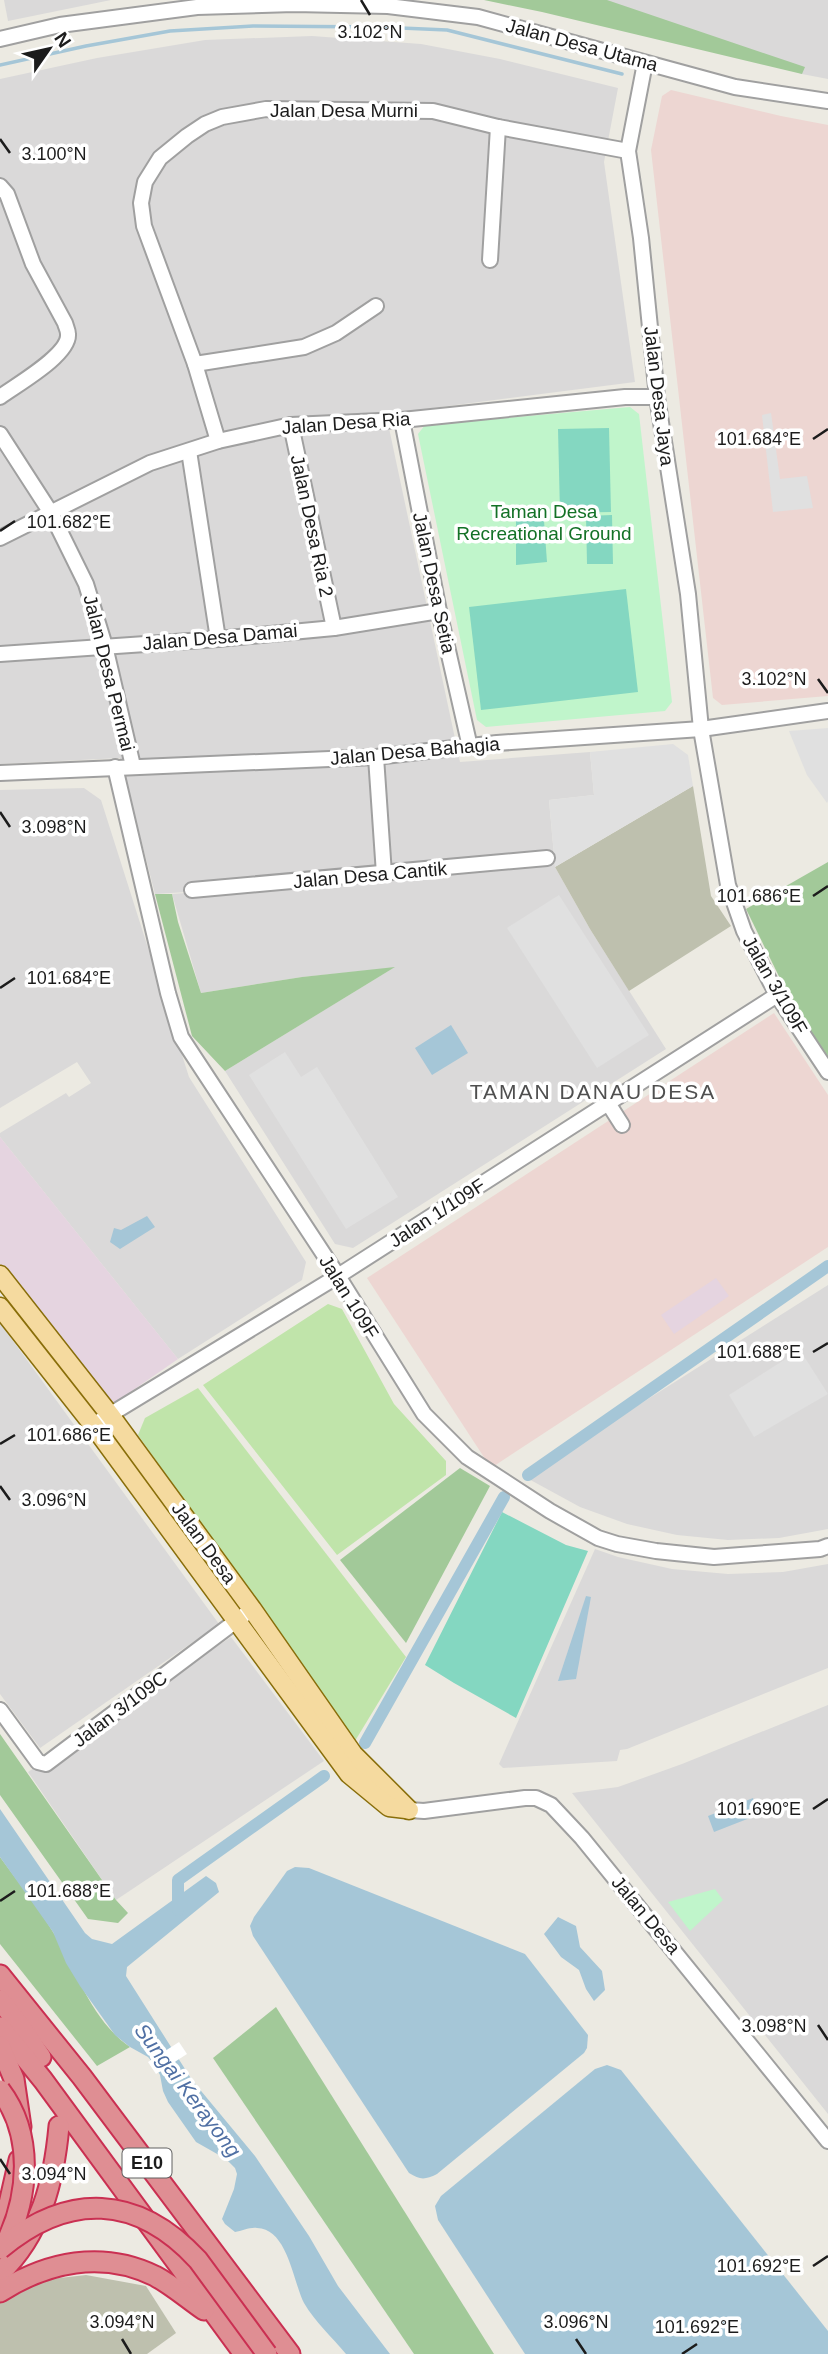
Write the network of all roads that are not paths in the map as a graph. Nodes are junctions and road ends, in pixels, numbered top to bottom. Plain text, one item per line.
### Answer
1 (295, 2) edge
2 (0, 39) edge
3 (645, 63) junction
4 (828, 101) edge
5 (498, 127) junction
6 (628, 151) junction
7 (0, 186) edge
8 (490, 260) dead end
9 (376, 306) dead end
10 (195, 364) junction
11 (0, 397) edge
12 (657, 397) junction
13 (402, 419) junction
14 (291, 425) junction
15 (0, 434) edge
16 (218, 441) junction
17 (189, 451) junction
18 (51, 513) junction
19 (0, 538) edge
20 (439, 611) junction
21 (334, 628) junction
22 (218, 639) junction
23 (105, 646) junction
24 (0, 654) edge
25 (828, 711) edge
26 (701, 729) junction
27 (470, 747) junction
28 (376, 757) junction
29 (134, 766) junction
30 (115, 767) junction
31 (0, 773) edge
32 (547, 859) dead end
33 (384, 874) junction
34 (192, 890) dead end
35 (777, 995) junction
36 (828, 1072) edge
37 (608, 1103) junction
38 (622, 1125) dead end
39 (0, 1275) edge
40 (338, 1276) junction
41 (0, 1307) edge
42 (110, 1415) junction
43 (93, 1425) junction
44 (828, 1546) edge
45 (245, 1615) junction
46 (0, 1710) edge
47 (410, 1810) joint
48 (0, 1975) edge
49 (0, 2000) edge
50 (0, 2026) edge
51 (0, 2046) edge
52 (41, 2057) dead end
53 (0, 2090) edge
54 (58, 2126) dead end
55 (828, 2141) edge
56 (0, 2222) edge
57 (0, 2249) edge
58 (0, 2257) edge
59 (0, 2273) edge
60 (0, 2292) edge
61 (219, 2321) junction
62 (244, 2354) edge
63 (267, 2354) edge
64 (290, 2354) edge

1 - 2 street, Jalan Desa Utama
1 - 3 street, Jalan Desa Utama
3 - 4 street, Jalan Desa Utama
3 - 6 street, Jalan Desa Jaya
5 - 6 street, Jalan Desa Murni
5 - 8 street
5 - 10 street, Jalan Desa Murni
6 - 12 street, Jalan Desa Jaya
7 - 11 street
9 - 10 street
10 - 16 street, Jalan Desa Murni
12 - 13 street, Jalan Desa Ria
12 - 26 street, Jalan Desa Jaya
13 - 14 street, Jalan Desa Ria
13 - 20 street, Jalan Desa Setia
14 - 16 street, Jalan Desa Ria
14 - 21 street, Jalan Desa Ria 2
15 - 18 street, Jalan Desa Permai
16 - 17 street, Jalan Desa Ria
17 - 18 street, Jalan Desa Ria
17 - 22 street
18 - 19 street, Jalan Desa Ria
18 - 23 street, Jalan Desa Permai
20 - 21 street, Jalan Desa Damai
20 - 27 street, Jalan Desa Setia
21 - 22 street, Jalan Desa Damai
22 - 23 street, Jalan Desa Damai
23 - 24 street, Jalan Desa Damai
23 - 29 street, Jalan Desa Permai
25 - 26 street, Jalan Desa Bahagia
26 - 27 street, Jalan Desa Bahagia
26 - 35 street, Jalan 3/109F
27 - 28 street, Jalan Desa Bahagia
28 - 29 street, Jalan Desa Bahagia
28 - 33 street
29 - 30 street, Jalan Desa Bahagia
30 - 31 street, Jalan Desa Bahagia
30 - 40 street, Jalan 109F
32 - 33 street, Jalan Desa Cantik
33 - 34 street, Jalan Desa Cantik
35 - 36 street, Jalan 3/109F
35 - 37 street, Jalan 1/109F
37 - 38 street
37 - 40 street, Jalan 1/109F
39 - 42 main road, Jalan Desa
40 - 42 street, Jalan 1/109F
40 - 44 street, Jalan 109F
41 - 43 main road, Jalan Desa
42 - 43 street, Jalan 1/109F
42 - 45 main road, Jalan Desa
43 - 45 main road, Jalan Desa
45 - 46 street, Jalan 3/109C
45 - 47 main road, Jalan Desa
47 - 55 street, Jalan Desa
48 - 64 highway, E10
49 - 52 highway
50 - 61 highway, E10
51 - 56 highway
53 - 58 highway, bridge
54 - 59 highway
57 - 63 highway, bridge
60 - 61 highway
61 - 62 highway, E10

